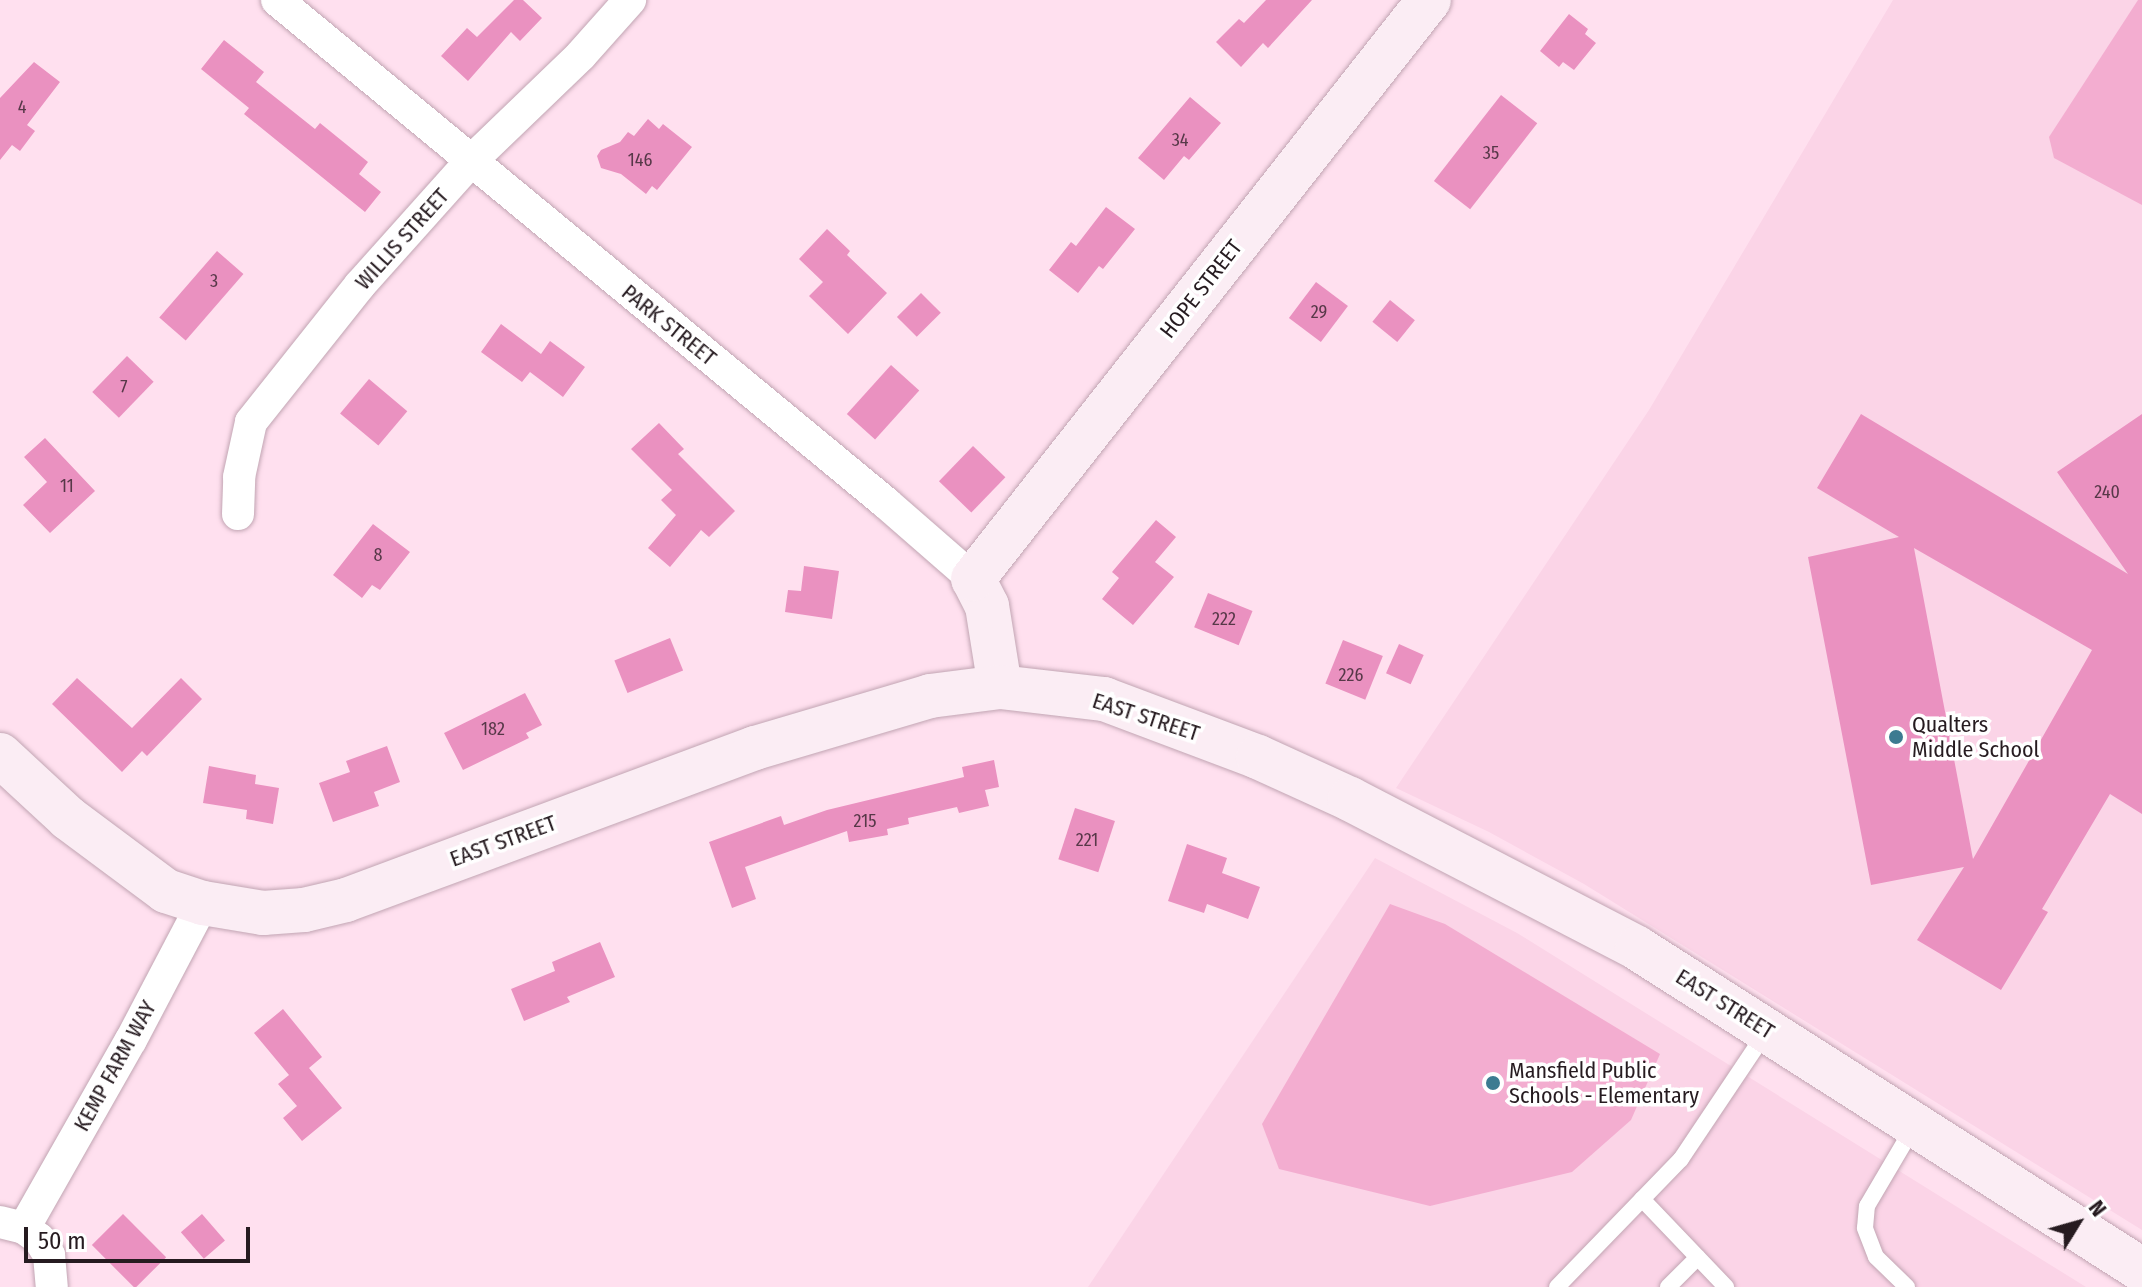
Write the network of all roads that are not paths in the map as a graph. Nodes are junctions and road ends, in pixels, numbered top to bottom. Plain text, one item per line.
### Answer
1 (277, 0) edge
2 (630, 0) edge
3 (1429, 0) edge
4 (470, 162) junction
5 (238, 514) dead end
6 (973, 579) junction
7 (1000, 687) junction
8 (0, 755) edge
9 (203, 903) junction
10 (1767, 1031) junction
11 (1916, 1124) junction
12 (1642, 1199) junction
13 (12, 1225) edge
14 (1698, 1257) junction
15 (2142, 1270) edge
16 (52, 1287) edge
17 (1557, 1287) edge
18 (1668, 1287) edge
19 (1726, 1287) edge
20 (1907, 1287) edge

1 - 4 street, PARK STREET
2 - 4 street, WILLIS STREET
3 - 6 main road, HOPE STREET
4 - 5 street, WILLIS STREET
4 - 6 street, PARK STREET
6 - 7 main road, PARK STREET
7 - 9 main road, EAST STREET
7 - 10 main road, EAST STREET
8 - 9 main road, EAST STREET
9 - 13 street, KEMP FARM WAY
10 - 11 main road, EAST STREET
10 - 12 lane
11 - 15 main road, EAST STREET
11 - 20 lane
12 - 14 lane
12 - 17 lane
13 - 16 street, KEMP FARM WAY
14 - 18 lane
14 - 19 lane

